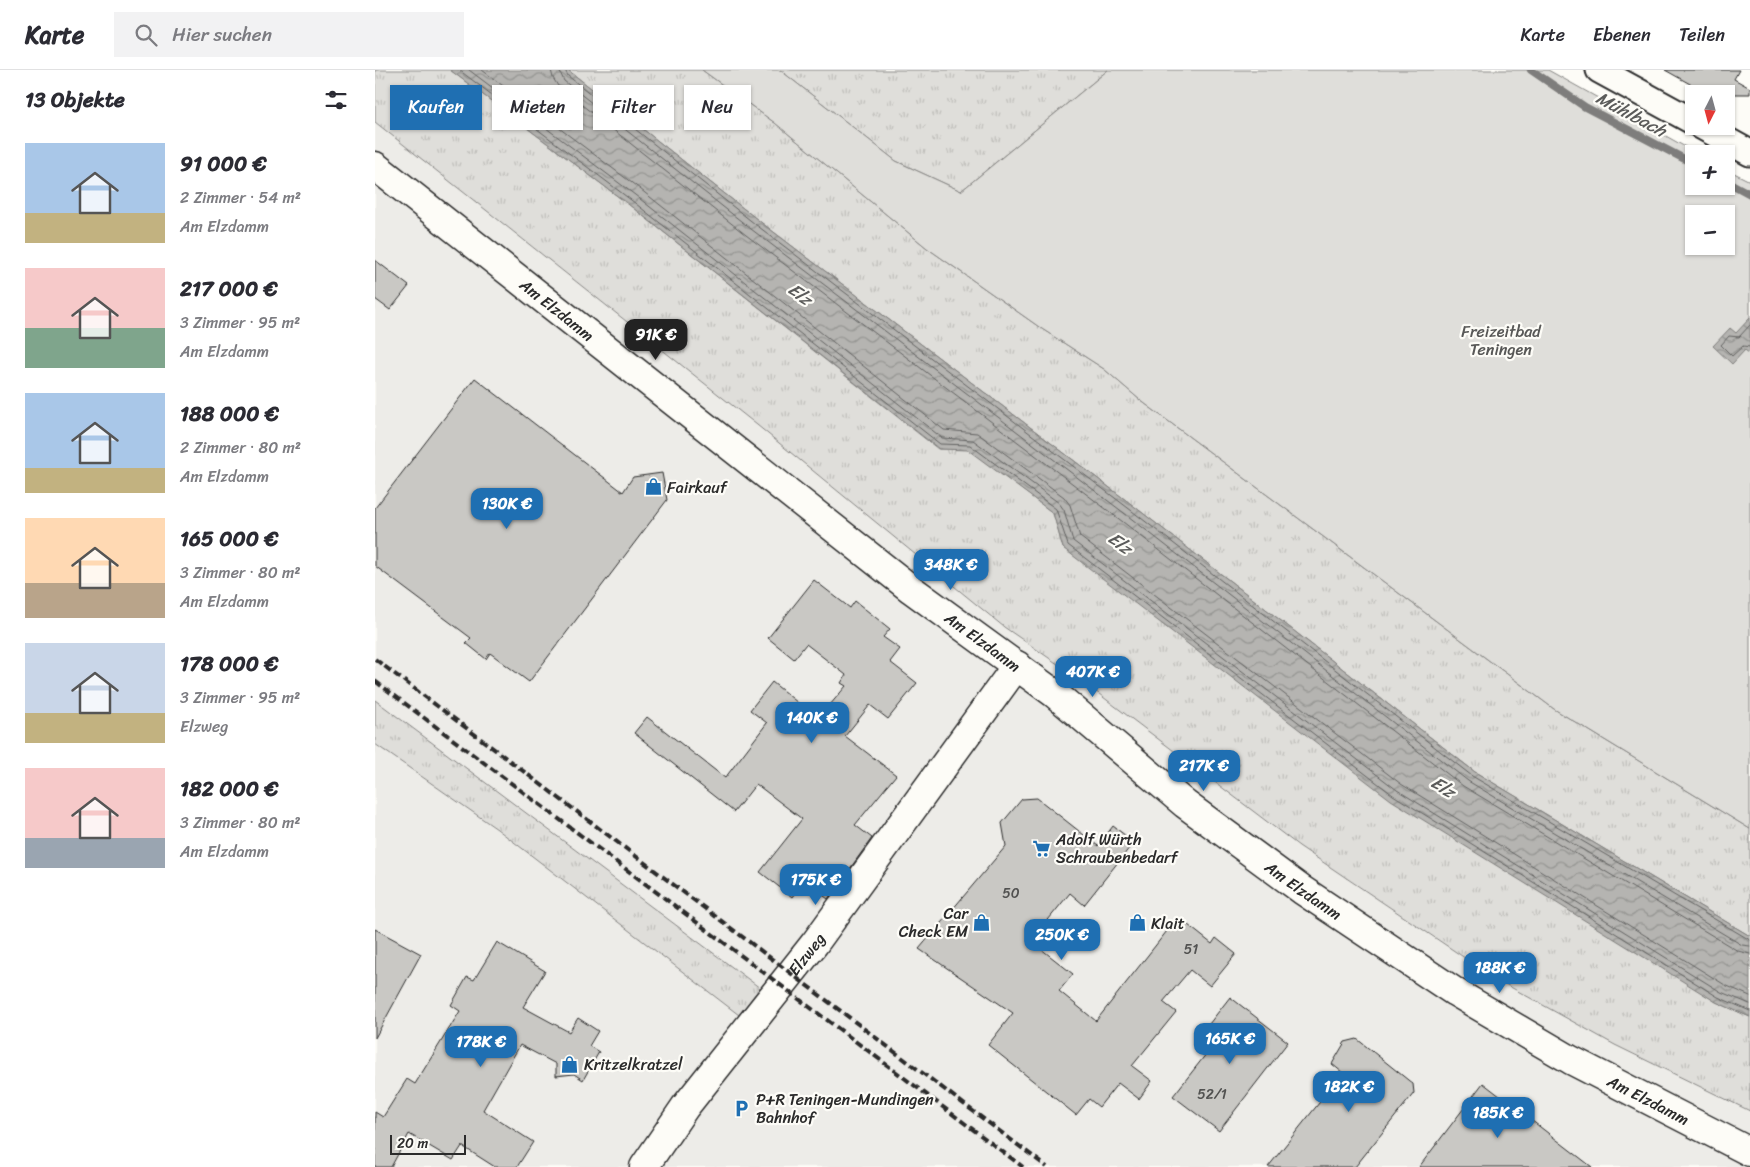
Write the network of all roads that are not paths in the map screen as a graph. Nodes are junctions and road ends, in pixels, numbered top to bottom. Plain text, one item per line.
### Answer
1 (1599, 70) edge
2 (1685, 117) edge
3 (1717, 135) edge
4 (1750, 153) edge
5 (375, 166) edge
6 (1017, 665) junction
7 (1750, 1152) edge
8 (644, 1167) edge

1 - 2 street
3 - 4 street
5 - 6 street, Am Elzdamm
6 - 7 street, Am Elzdamm
6 - 8 street, Elzweg

